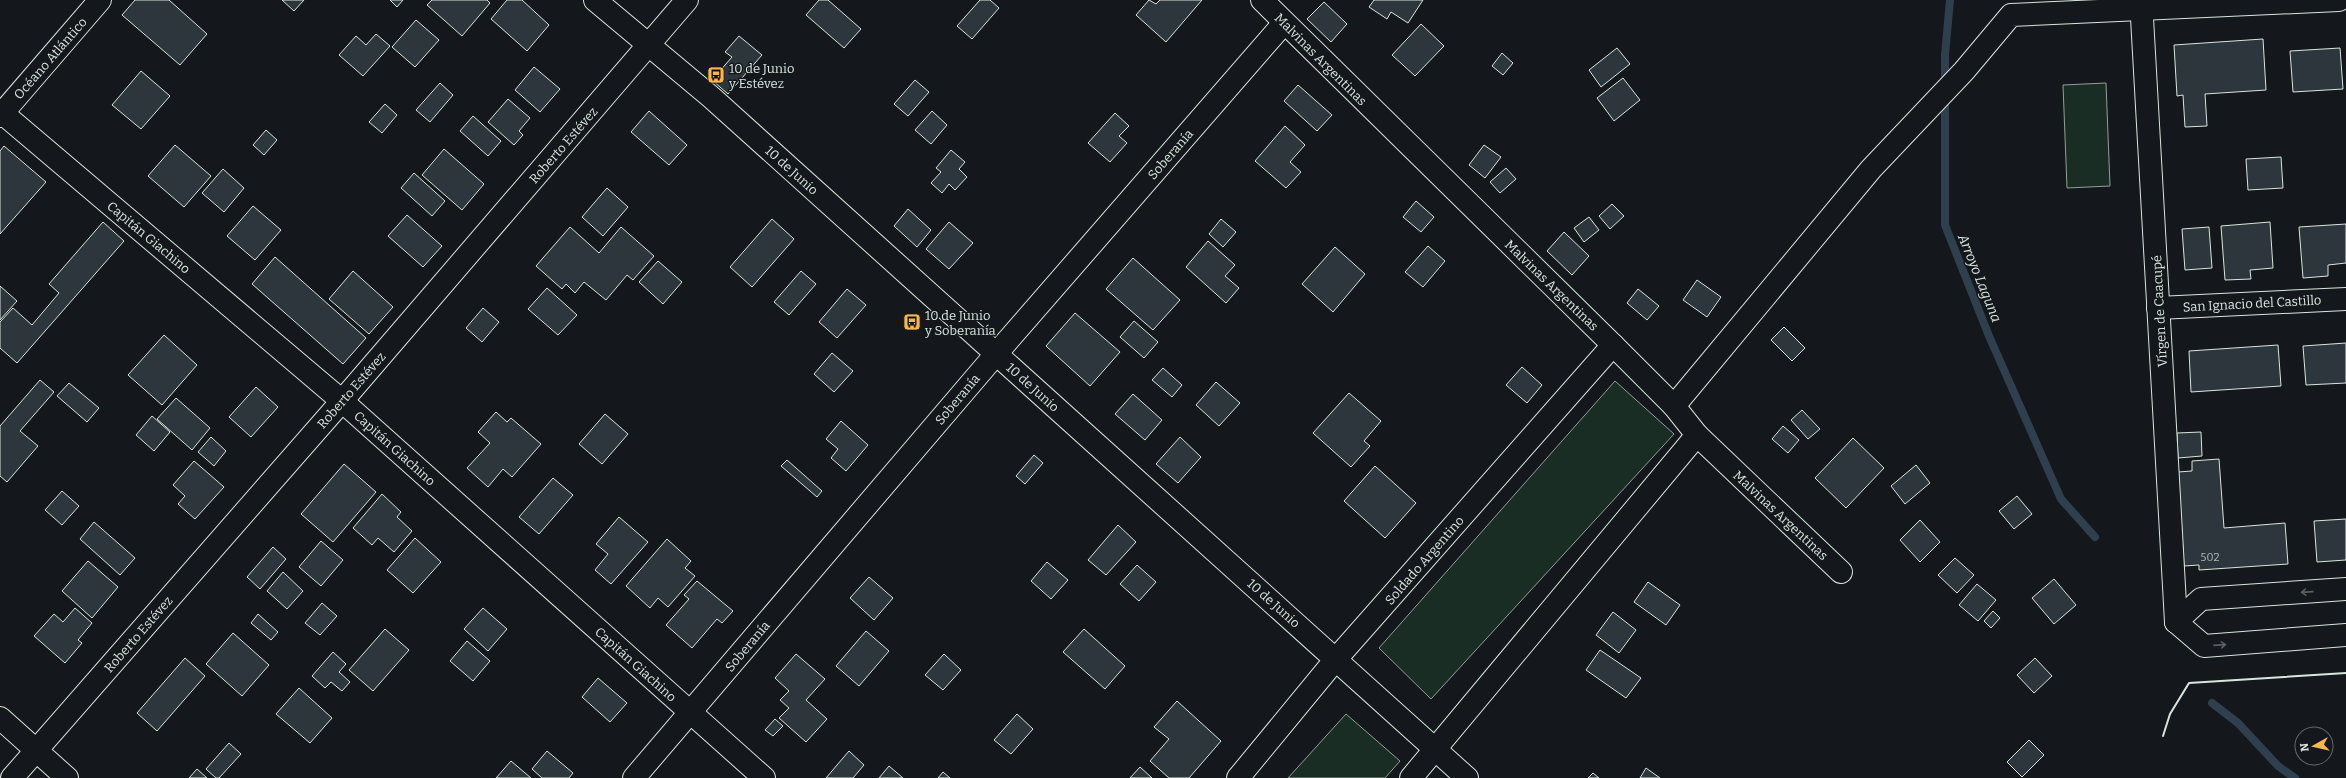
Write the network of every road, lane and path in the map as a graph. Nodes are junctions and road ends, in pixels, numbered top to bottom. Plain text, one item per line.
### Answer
1 (100, 0) edge
2 (595, 0) edge
3 (687, 0) edge
4 (1262, 0) edge
5 (2339, 0) edge
6 (2142, 5) edge
7 (1284, 23) junction
8 (649, 45) junction
9 (1, 114) edge
10 (2346, 298) edge
11 (2158, 308) junction
12 (1613, 345) junction
13 (996, 354) junction
14 (342, 401) junction
15 (1674, 406) junction
16 (1697, 435) junction
17 (1841, 572) dead end
18 (2346, 589) edge
19 (2176, 622) junction
20 (2346, 635) edge
21 (1336, 659) junction
22 (690, 712) junction
23 (0, 718) edge
24 (1434, 750) junction
25 (36, 751) junction
26 (12, 778) edge
27 (68, 778) edge
28 (634, 778) edge
29 (764, 778) edge
30 (1238, 778) edge
31 (1411, 778) edge
32 (1467, 778) edge

1 - 9 street, Océano Atlántico
2 - 8 street, 10 de Junio
3 - 8 street, Roberto Estévez
4 - 7 street, Malvinas Argentinas
5 - 6 street
6 - 11 street, Vírgen de Caacupé
6 - 15 street
7 - 12 street, Malvinas Argentinas
7 - 13 street, Soberanía
8 - 13 street, 10 de Junio
8 - 14 street, Roberto Estévez
9 - 14 street, Capitán Giachino
10 - 11 street, San Ignacio del Castillo
11 - 19 street, Vírgen de Caacupé
12 - 15 street, Malvinas Argentinas
12 - 21 street, Soldado Argentino
13 - 21 street, 10 de Junio
13 - 22 street, Soberanía
14 - 22 street, Capitán Giachino
14 - 25 street, Roberto Estévez
15 - 16 street, Malvinas Argentinas
16 - 17 street, Malvinas Argentinas
16 - 24 street
18 -> 19 street
19 -> 20 street
21 - 24 street, 10 de Junio
21 - 30 street, Soldado Argentino
22 - 28 street, Soberanía
22 - 29 street, Capitán Giachino
23 - 25 street
24 - 31 street
24 - 32 street, 10 de Junio
25 - 26 street, Roberto Estévez
25 - 27 street

